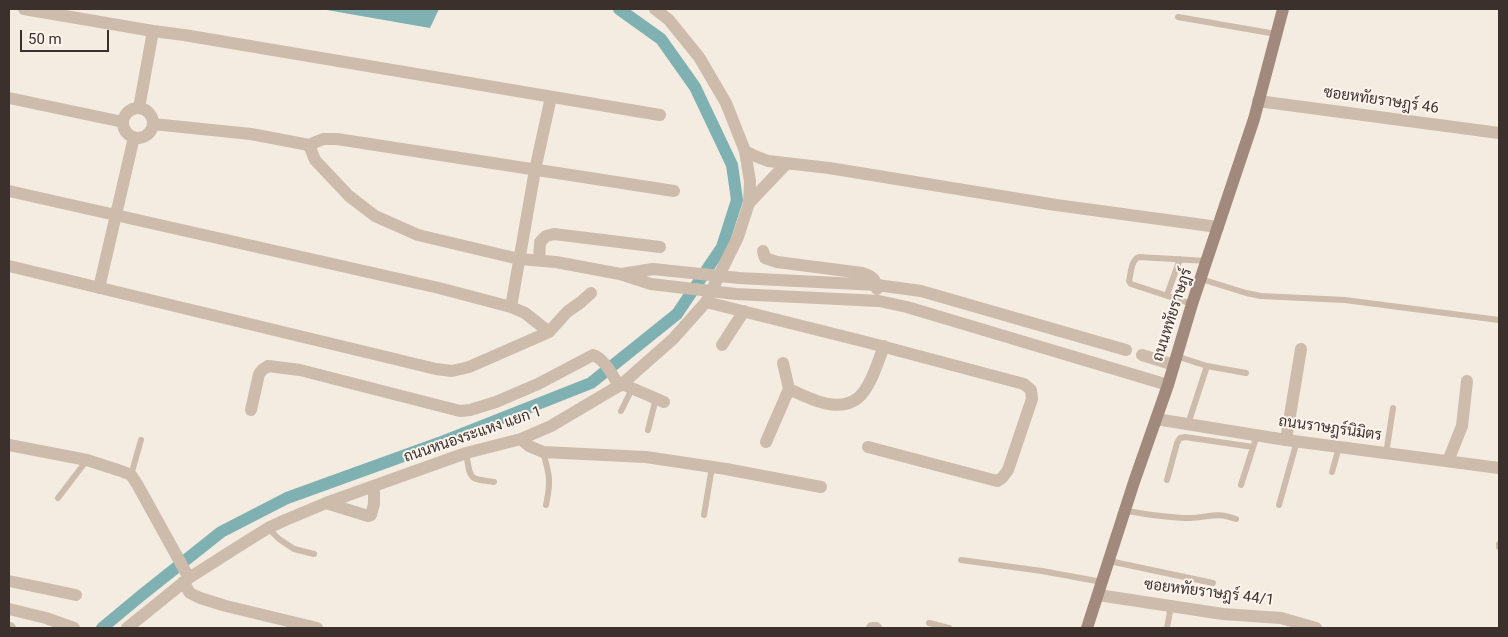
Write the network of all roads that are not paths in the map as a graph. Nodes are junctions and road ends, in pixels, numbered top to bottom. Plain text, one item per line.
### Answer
1 (24, 9) edge
2 (655, 9) edge
3 (1283, 9) edge
4 (1178, 17) dead end
5 (153, 31) junction
6 (1276, 34) junction
7 (551, 97) junction
8 (9, 98) edge
9 (1258, 102) junction
10 (139, 108) junction
11 (660, 115) dead end
12 (123, 122) junction
13 (153, 124) junction
14 (1499, 133) edge
15 (134, 137) junction
16 (309, 145) junction
17 (745, 150) junction
18 (788, 163) junction
19 (536, 170) junction
20 (9, 190) edge
21 (674, 191) dead end
22 (749, 203) junction
23 (116, 216) junction
24 (1218, 227) junction
25 (660, 247) dead end
26 (763, 251) dead end
27 (1180, 258) junction
28 (519, 259) junction
29 (539, 260) junction
30 (1207, 261) junction
31 (9, 266) edge
32 (620, 274) junction
33 (1200, 279) junction
34 (877, 284) junction
35 (99, 288) junction
36 (591, 293) dead end
37 (1167, 295) junction
38 (879, 301) junction
39 (706, 302) junction
40 (1192, 304) junction
41 (511, 307) junction
42 (744, 311) junction
43 (1499, 320) edge
44 (549, 332) junction
45 (722, 345) dead end
46 (884, 346) junction
47 (1110, 346) junction
48 (1301, 349) dead end
49 (1126, 350) dead end
50 (1142, 355) dead end
51 (1175, 360) junction
52 (783, 363) dead end
53 (1208, 366) junction
54 (1105, 367) junction
55 (1246, 373) dead end
56 (1467, 381) dead end
57 (1168, 385) junction
58 (625, 386) junction
59 (789, 389) junction
60 (660, 400) joint
61 (1393, 408) dead end
62 (251, 410) dead end
63 (621, 411) dead end
64 (1156, 419) junction
65 (1188, 424) junction
66 (648, 430) dead end
67 (521, 439) junction
68 (141, 440) dead end
69 (1292, 440) junction
70 (1255, 441) junction
71 (766, 442) dead end
72 (9, 445) edge
73 (868, 447) dead end
74 (1339, 447) junction
75 (543, 452) junction
76 (466, 453) junction
77 (1386, 454) junction
78 (87, 460) junction
79 (1448, 461) junction
80 (712, 467) junction
81 (1499, 468) edge
82 (1332, 472) dead end
83 (130, 475) junction
84 (1167, 480) dead end
85 (494, 482) dead end
86 (1241, 485) dead end
87 (374, 487) junction
88 (822, 487) dead end
89 (58, 498) dead end
90 (326, 503) junction
91 (546, 505) dead end
92 (1278, 505) dead end
93 (1126, 511) junction
94 (704, 515) dead end
95 (1236, 519) dead end
96 (268, 528) junction
97 (314, 554) dead end
98 (961, 560) dead end
99 (1109, 561) junction
100 (186, 580) junction
101 (9, 581) edge
102 (1102, 582) junction
103 (1213, 583) dead end
104 (76, 595) dead end
105 (1098, 595) junction
106 (1172, 606) junction
107 (9, 609) edge
108 (929, 623) dead end
109 (74, 628) edge
110 (128, 628) edge
111 (317, 628) edge
112 (949, 628) edge
113 (1087, 628) edge
114 (1167, 628) edge
115 (1316, 628) edge

1 - 5 street
2 - 17 street, ถนนหนองระแหง แยก 1
3 - 6 main road, ถนนหทัยราษฎร์
4 - 6 lane
5 - 7 street
5 - 10 street
6 - 9 main road, ถนนหทัยราษฎร์
7 - 11 street
7 - 19 street
8 - 12 street
9 - 14 street, ซอยหทัยราษฎร์ 46
9 - 24 main road, ถนนหทัยราษฎร์
10 - 12 street
10 - 13 street
12 - 15 street
13 - 15 street
13 - 16 street
15 - 23 street
16 - 19 street
16 - 28 street
17 - 18 street
17 - 22 street, ถนนหนองระแหง แยก 1
18 - 22 street
18 - 24 street
19 - 21 street
19 - 28 street
20 - 23 street
22 - 39 street, ถนนหนองระแหง แยก 1
23 - 35 street
23 - 41 street
24 - 30 main road, ถนนหทัยราษฎร์
25 - 29 street
26 - 34 street
27 - 30 lane
27 - 37 lane
27 - 37 lane
28 - 29 street
28 - 41 street
29 - 32 street
30 - 33 main road, ถนนหทัยราษฎร์
31 - 35 street
32 - 34 street
32 - 38 street
33 - 40 main road, ถนนหทัยราษฎร์
33 - 43 lane
34 - 38 street
34 - 47 street
35 - 44 street
36 - 44 street
37 - 40 lane
38 - 54 street
39 - 42 street
39 - 58 street, ถนนหนองระแหง แยก 1
40 - 51 main road, ถนนหทัยราษฎร์
41 - 44 street
42 - 45 street
42 - 46 street
46 - 59 street
46 - 73 street
47 - 49 street
47 - 54 street
48 - 69 street
50 - 51 street
51 - 53 lane
51 - 57 main road, ถนนหทัยราษฎร์
52 - 59 street
53 - 55 lane
53 - 65 lane
54 - 57 street
56 - 79 street
57 - 64 main road, ถนนหทัยราษฎร์
58 - 60 street
58 - 62 street
58 - 63 lane
58 - 67 street, ถนนหนองระแหง แยก 1
59 - 71 street
60 - 66 lane
61 - 77 lane
64 - 65 street, ถนนราษฎร์นิมิตร
64 - 93 main road, ถนนหทัยราษฎร์
65 - 70 street, ถนนราษฎร์นิมิตร
67 - 75 street
67 - 76 street, ถนนหนองระแหง แยก 1
68 - 83 lane
69 - 70 street, ถนนราษฎร์นิมิตร
69 - 74 street, ถนนราษฎร์นิมิตร
69 - 92 lane
70 - 84 lane
70 - 86 lane
72 - 78 street
74 - 77 street, ถนนราษฎร์นิมิตร
74 - 82 lane
75 - 80 street
75 - 91 lane
76 - 85 lane
76 - 87 street, ถนนหนองระแหง แยก 1
77 - 79 street, ถนนราษฎร์นิมิตร
78 - 83 street
78 - 89 lane
79 - 81 street, ถนนราษฎร์นิมิตร
80 - 88 street
80 - 94 lane
83 - 100 street
87 - 90 street, ถนนหนองระแหง แยก 1
87 - 90 street
90 - 96 street, ถนนหนองระแหง แยก 1
93 - 95 lane
93 - 99 main road, ถนนหทัยราษฎร์
96 - 97 lane
96 - 100 street, ถนนหนองระแหง แยก 1
98 - 102 lane
99 - 102 main road, ถนนหทัยราษฎร์
99 - 103 lane
100 - 110 street, ถนนหนองระแหง แยก 1
100 - 111 street
101 - 104 street
102 - 105 main road, ถนนหทัยราษฎร์
105 - 106 street, ซอยหทัยราษฎร์ 44/1
105 - 113 main road, ถนนหทัยราษฎร์
106 - 114 lane
106 - 115 street, ซอยหทัยราษฎร์ 44/1
107 - 109 street
108 - 112 lane

